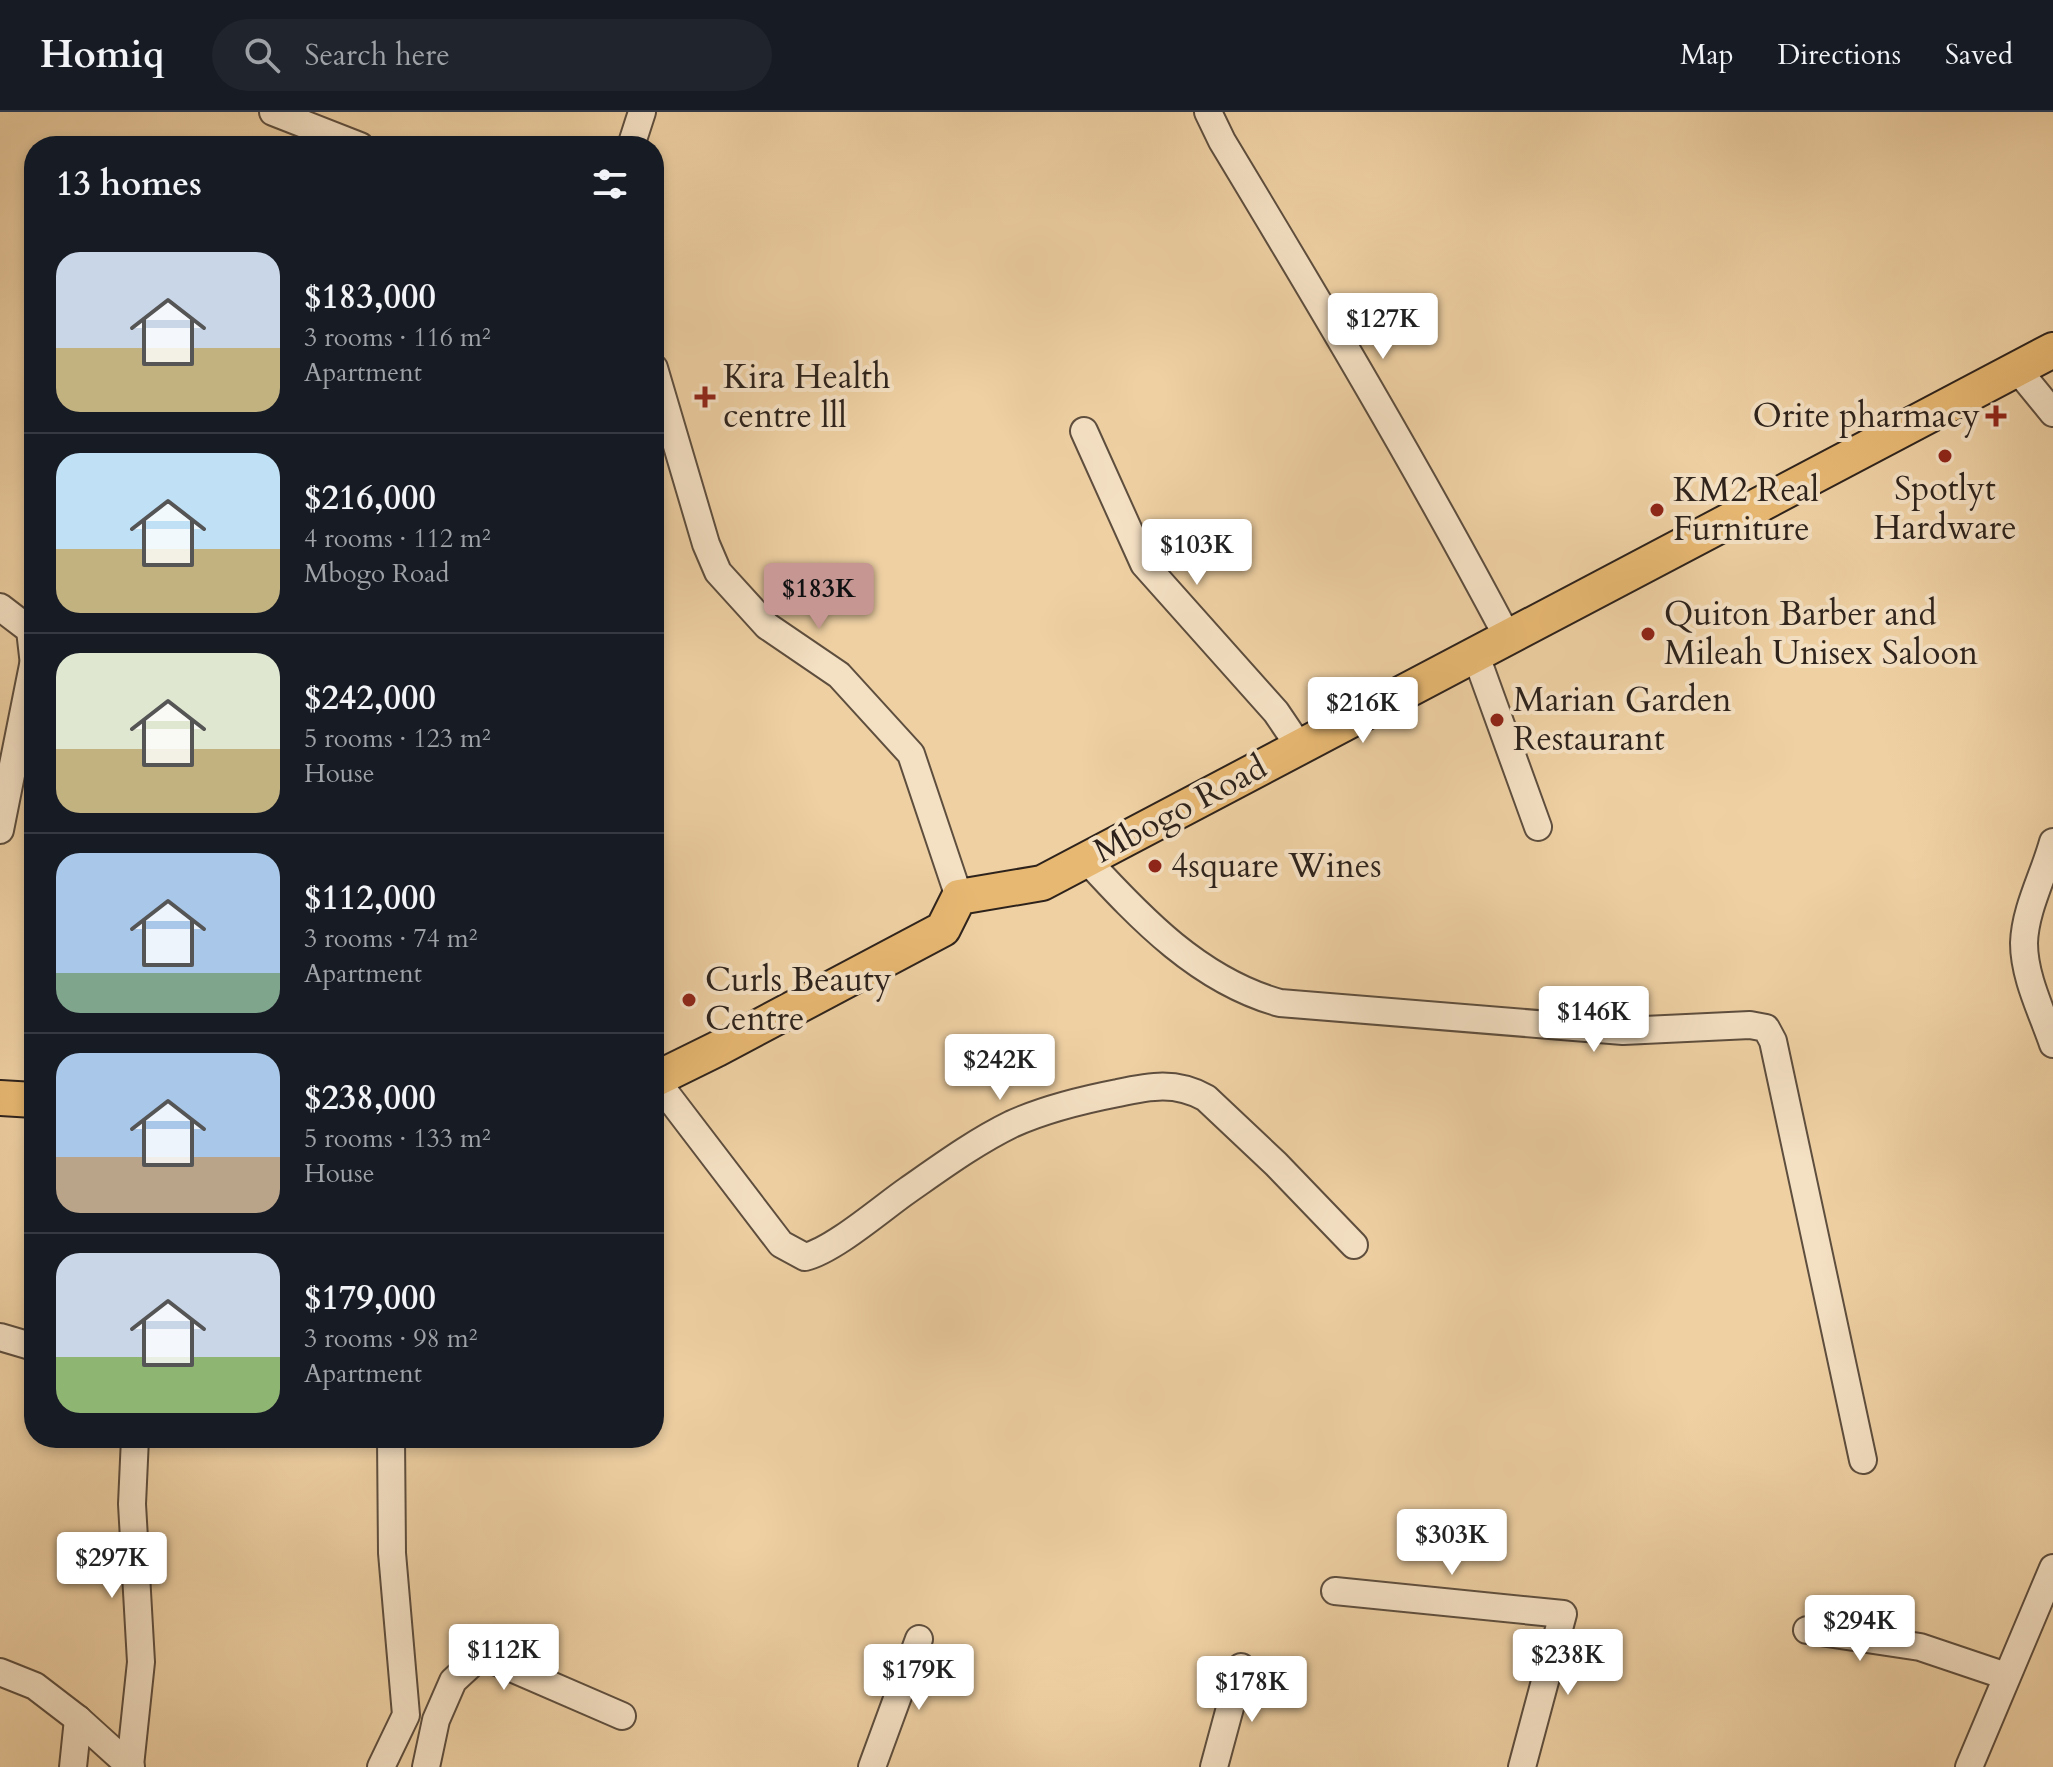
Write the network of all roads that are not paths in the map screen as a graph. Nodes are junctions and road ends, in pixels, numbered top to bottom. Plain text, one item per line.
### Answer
1 (273, 112) edge
2 (642, 112) edge
3 (1208, 112) edge
4 (334, 136) edge
5 (634, 136) edge
6 (2053, 350) edge
7 (2017, 369) junction
8 (664, 402) edge
9 (2053, 413) edge
10 (1084, 431) dead end
11 (0, 607) edge
12 (24, 625) edge
13 (1507, 636) junction
14 (1475, 653) junction
15 (24, 710) edge
16 (1299, 746) junction
17 (1538, 827) dead end
18 (0, 830) edge
19 (2053, 842) edge
20 (1086, 859) junction
21 (959, 897) junction
22 (2053, 1044) edge
23 (664, 1075) edge
24 (664, 1092) edge
25 (0, 1098) edge
26 (24, 1099) edge
27 (1354, 1245) dead end
28 (0, 1337) edge
29 (24, 1344) edge
30 (135, 1448) edge
31 (391, 1448) edge
32 (1863, 1460) dead end
33 (2053, 1568) edge
34 (1335, 1591) dead end
35 (1807, 1630) dead end
36 (919, 1639) dead end
37 (1241, 1667) dead end
38 (0, 1672) edge
39 (2006, 1676) junction
40 (622, 1716) dead end
41 (78, 1719) junction
42 (130, 1766) edge
43 (73, 1767) edge
44 (381, 1767) edge
45 (426, 1767) edge
46 (872, 1767) edge
47 (1214, 1767) edge
48 (1522, 1767) edge
49 (1969, 1767) edge

1 - 4 street
2 - 5 street
3 - 13 street
6 - 7 main road, Mbogo Road
7 - 9 street
7 - 13 main road, Mbogo Road
8 - 21 street
10 - 16 street
11 - 12 street
13 - 14 main road, Mbogo Road
14 - 16 main road, Mbogo Road
14 - 17 street
15 - 18 street
16 - 20 main road, Mbogo Road
19 - 22 street
20 - 21 main road, Mbogo Road
20 - 32 street
21 - 23 main road
24 - 27 street
25 - 26 main road
28 - 29 street
30 - 42 street
31 - 44 street
33 - 39 street
34 - 48 street
35 - 39 street
36 - 46 street
37 - 47 street
38 - 41 street
39 - 49 street
40 - 45 street
41 - 42 street
41 - 43 street

